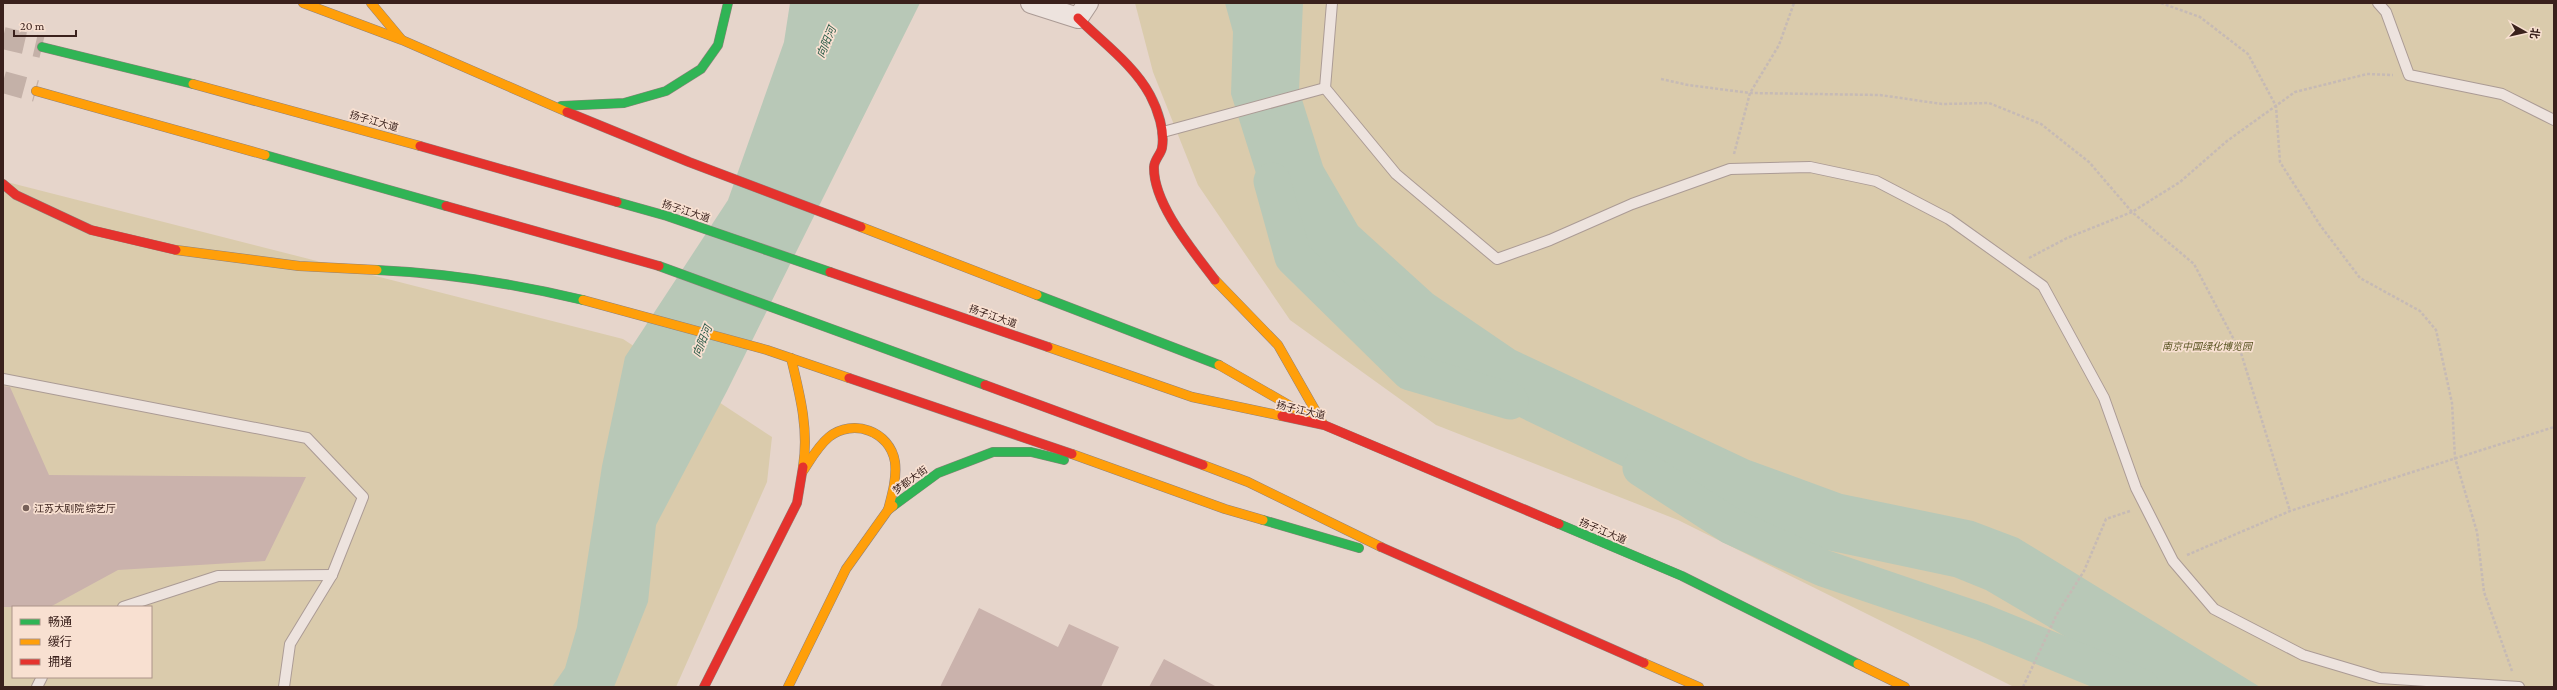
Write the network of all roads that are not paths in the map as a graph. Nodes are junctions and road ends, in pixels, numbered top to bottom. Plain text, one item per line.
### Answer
1 (303, 3) edge
2 (371, 3) edge
3 (728, 3) edge
4 (1031, 3) edge
5 (1332, 3) edge
6 (2378, 3) edge
7 (1083, 10) edge
8 (402, 40) junction
9 (42, 47) tunnel mouth
10 (1325, 88) junction
11 (36, 90) tunnel mouth
12 (554, 107) junction
13 (2554, 120) edge
14 (1164, 132) junction
15 (3, 184) edge
16 (791, 358) junction
17 (3, 379) edge
18 (1324, 425) junction
19 (801, 474) junction
20 (1143, 478) junction
21 (888, 510) junction
22 (1420, 566) junction
23 (332, 575) junction
24 (126, 606) edge
25 (42, 678) edge
26 (37, 687) edge
27 (284, 687) edge
28 (704, 687) edge
29 (788, 687) edge
30 (1699, 687) edge
31 (1906, 687) edge
32 (2519, 687) edge

1 - 8 main road
2 - 8 main road
3 - 12 main road
4 - 7 street
5 - 10 lane
6 - 13 lane
7 - 14 main road
8 - 12 main road
9 - 18 main road, 扬子江大道
10 - 14 lane
10 - 32 lane
11 - 22 main road
12 - 18 main road
14 - 18 main road
15 - 16 main road
16 - 19 main road
16 - 20 main road
17 - 23 lane
18 - 31 main road, 扬子江大道
19 - 21 main road
19 - 28 main road
20 - 21 main road, 梦都大街
20 - 22 main road
21 - 29 main road, 梦都大街
22 - 30 main road
23 - 24 lane
23 - 27 lane
25 - 26 lane

